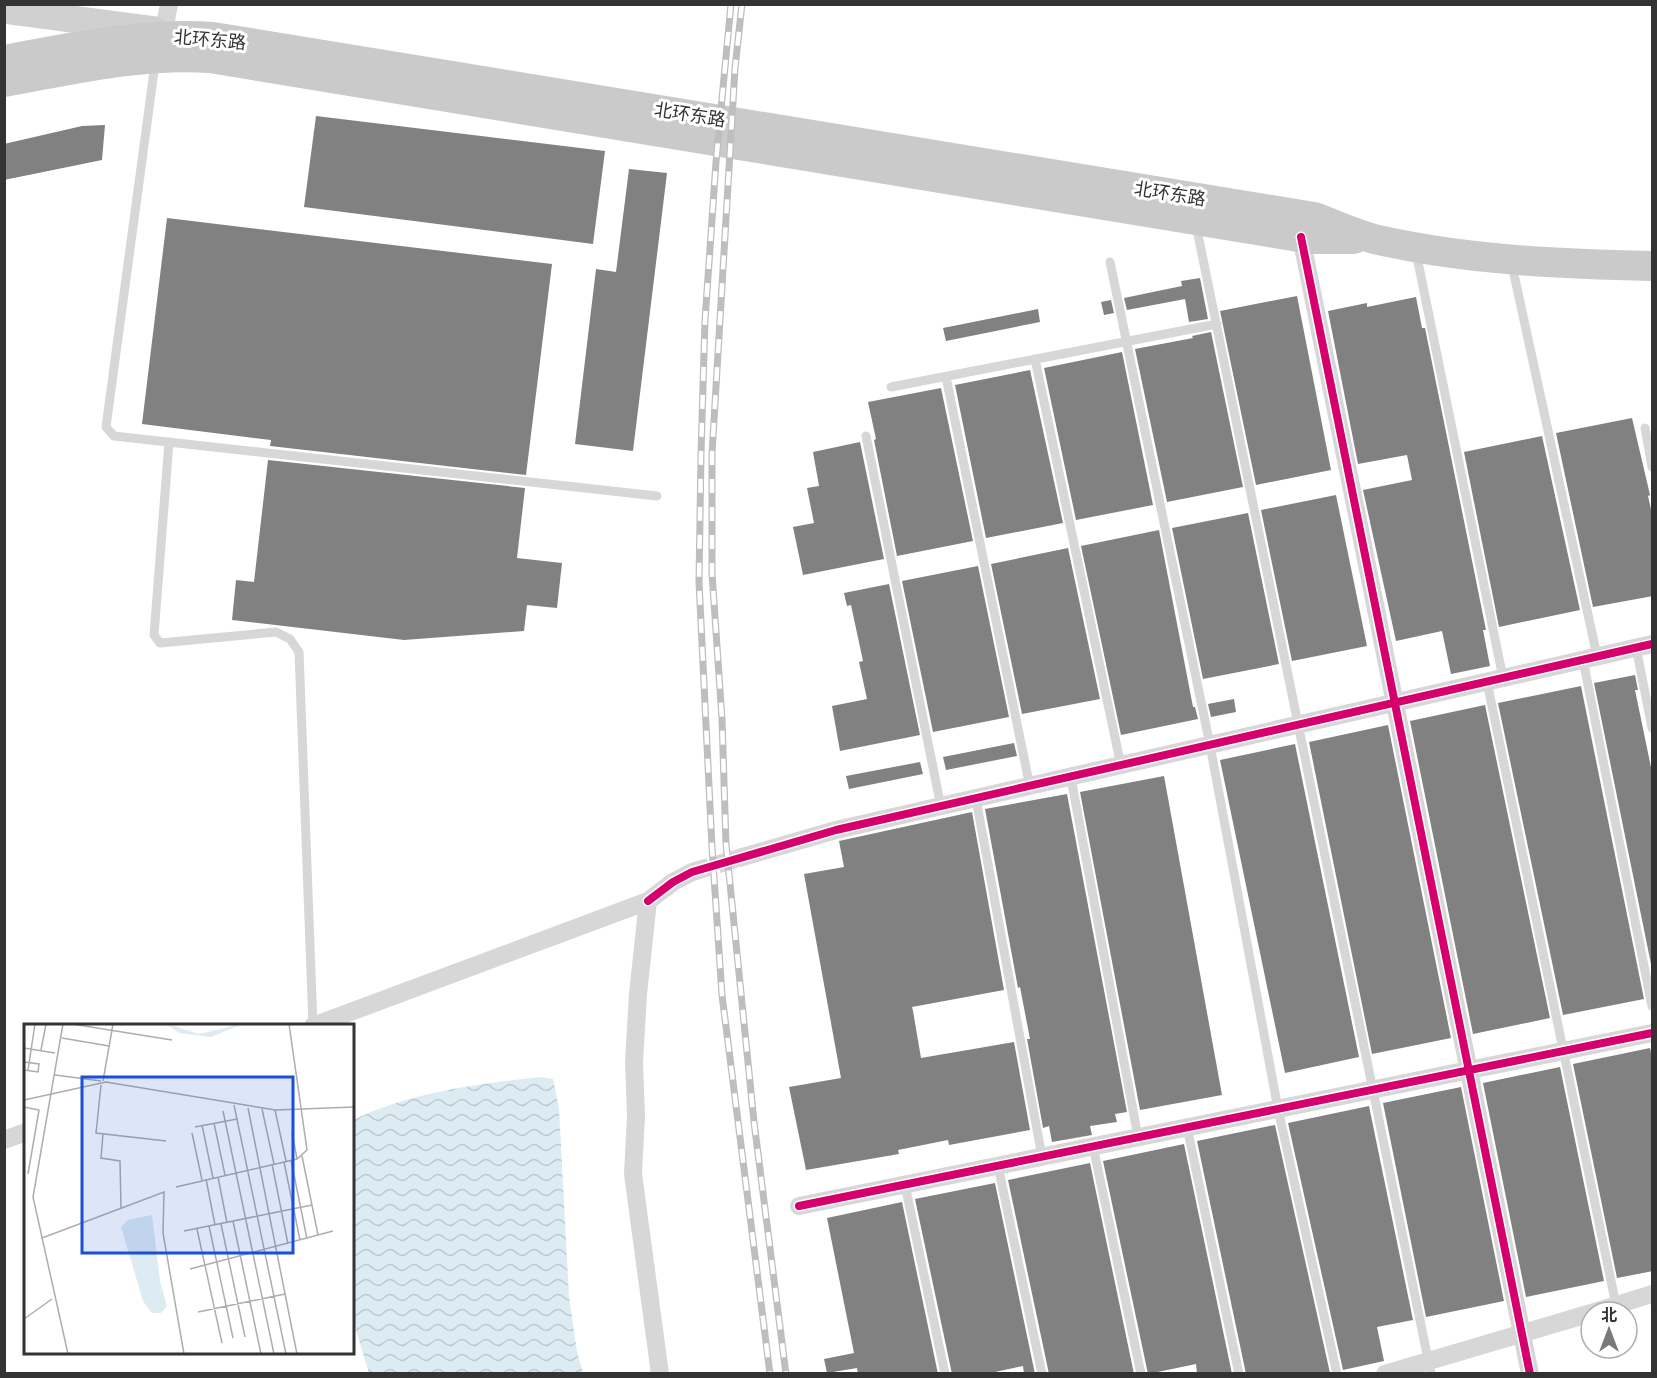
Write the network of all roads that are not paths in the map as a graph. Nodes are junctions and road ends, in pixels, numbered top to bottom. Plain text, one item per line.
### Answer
1 (169, 4) edge
2 (4, 10) edge
3 (171, 42) junction
4 (4, 60) edge
5 (4, 82) edge
6 (1195, 220) junction
7 (1301, 237) junction
8 (1372, 238) junction
9 (1415, 246) junction
10 (1511, 260) junction
11 (1110, 262) dead end
12 (1653, 266) edge
13 (1217, 324) junction
14 (1126, 341) junction
15 (1035, 359) junction
16 (946, 377) junction
17 (891, 387) dead end
18 (1645, 428) dead end
19 (866, 436) dead end
20 (168, 442) junction
21 (1653, 467) edge
22 (657, 496) dead end
23 (1644, 646) edge
24 (1590, 658) junction
25 (1495, 680) junction
26 (1394, 703) junction
27 (1299, 725) junction
28 (1653, 728) edge
29 (1210, 746) junction
30 (1121, 766) junction
31 (1071, 778) junction
32 (1030, 787) junction
33 (976, 799) junction
34 (941, 807) junction
35 (739, 858) tunnel mouth
36 (692, 872) tunnel mouth
37 (648, 901) junction
38 (1653, 1006) edge
39 (313, 1024) edge
40 (318, 1024) edge
41 (1653, 1033) edge
42 (1563, 1051) junction
43 (1469, 1070) junction
44 (1373, 1089) junction
45 (1278, 1109) junction
46 (1187, 1127) junction
47 (24, 1133) edge
48 (1138, 1137) junction
49 (4, 1140) edge
50 (1093, 1146) junction
51 (1042, 1157) junction
52 (998, 1166) junction
53 (905, 1185) junction
54 (799, 1206) dead end
55 (1653, 1294) edge
56 (1615, 1300) edge
57 (1633, 1300) edge
58 (1579, 1316) edge
59 (1522, 1334) junction
60 (1430, 1367) edge
61 (660, 1374) edge
62 (945, 1374) edge
63 (1042, 1374) edge
64 (1141, 1374) edge
65 (1239, 1374) edge
66 (1337, 1374) edge
67 (1385, 1374) edge
68 (1530, 1374) edge

1 - 3 street
2 - 3 street
3 - 4 main road, 北环东路
3 - 5 main road, 北环东路
3 - 6 main road, 北环东路
3 - 8 main road, 北环东路
3 - 20 lane
6 - 7 main road, 北环东路
6 - 13 lane
7 - 8 main road, 北环东路
7 - 26 street
8 - 9 main road, 北环东路
9 - 10 main road, 北环东路
9 - 25 lane
10 - 12 main road, 北环东路
10 - 24 lane
11 - 14 lane
13 - 14 lane
13 - 27 lane
14 - 15 lane
14 - 29 lane
15 - 16 lane
15 - 30 lane
16 - 17 lane
16 - 32 lane
18 - 21 lane
19 - 34 lane
20 - 22 lane
20 - 39 lane
23 - 24 street
23 - 28 lane
24 - 25 street
24 - 38 lane
25 - 26 street
25 - 42 lane
26 - 27 street
26 - 43 street
27 - 29 street
27 - 44 lane
29 - 30 street
29 - 45 lane
30 - 31 street
31 - 32 street
31 - 48 lane
32 - 33 street
33 - 34 street
33 - 51 lane
34 - 35 street
36 - 37 street
37 - 40 street
37 - 61 street
41 - 42 street
42 - 43 street
42 - 56 lane
43 - 44 street
43 - 59 street
44 - 45 street
44 - 60 lane
45 - 46 street
45 - 66 lane
46 - 48 street
46 - 65 lane
47 - 49 street
48 - 50 street
50 - 51 street
50 - 64 lane
51 - 52 street
52 - 53 street
52 - 63 lane
53 - 54 street
53 - 62 lane
55 - 57 street
58 - 59 street
59 - 60 street
59 - 68 street
60 - 67 street

